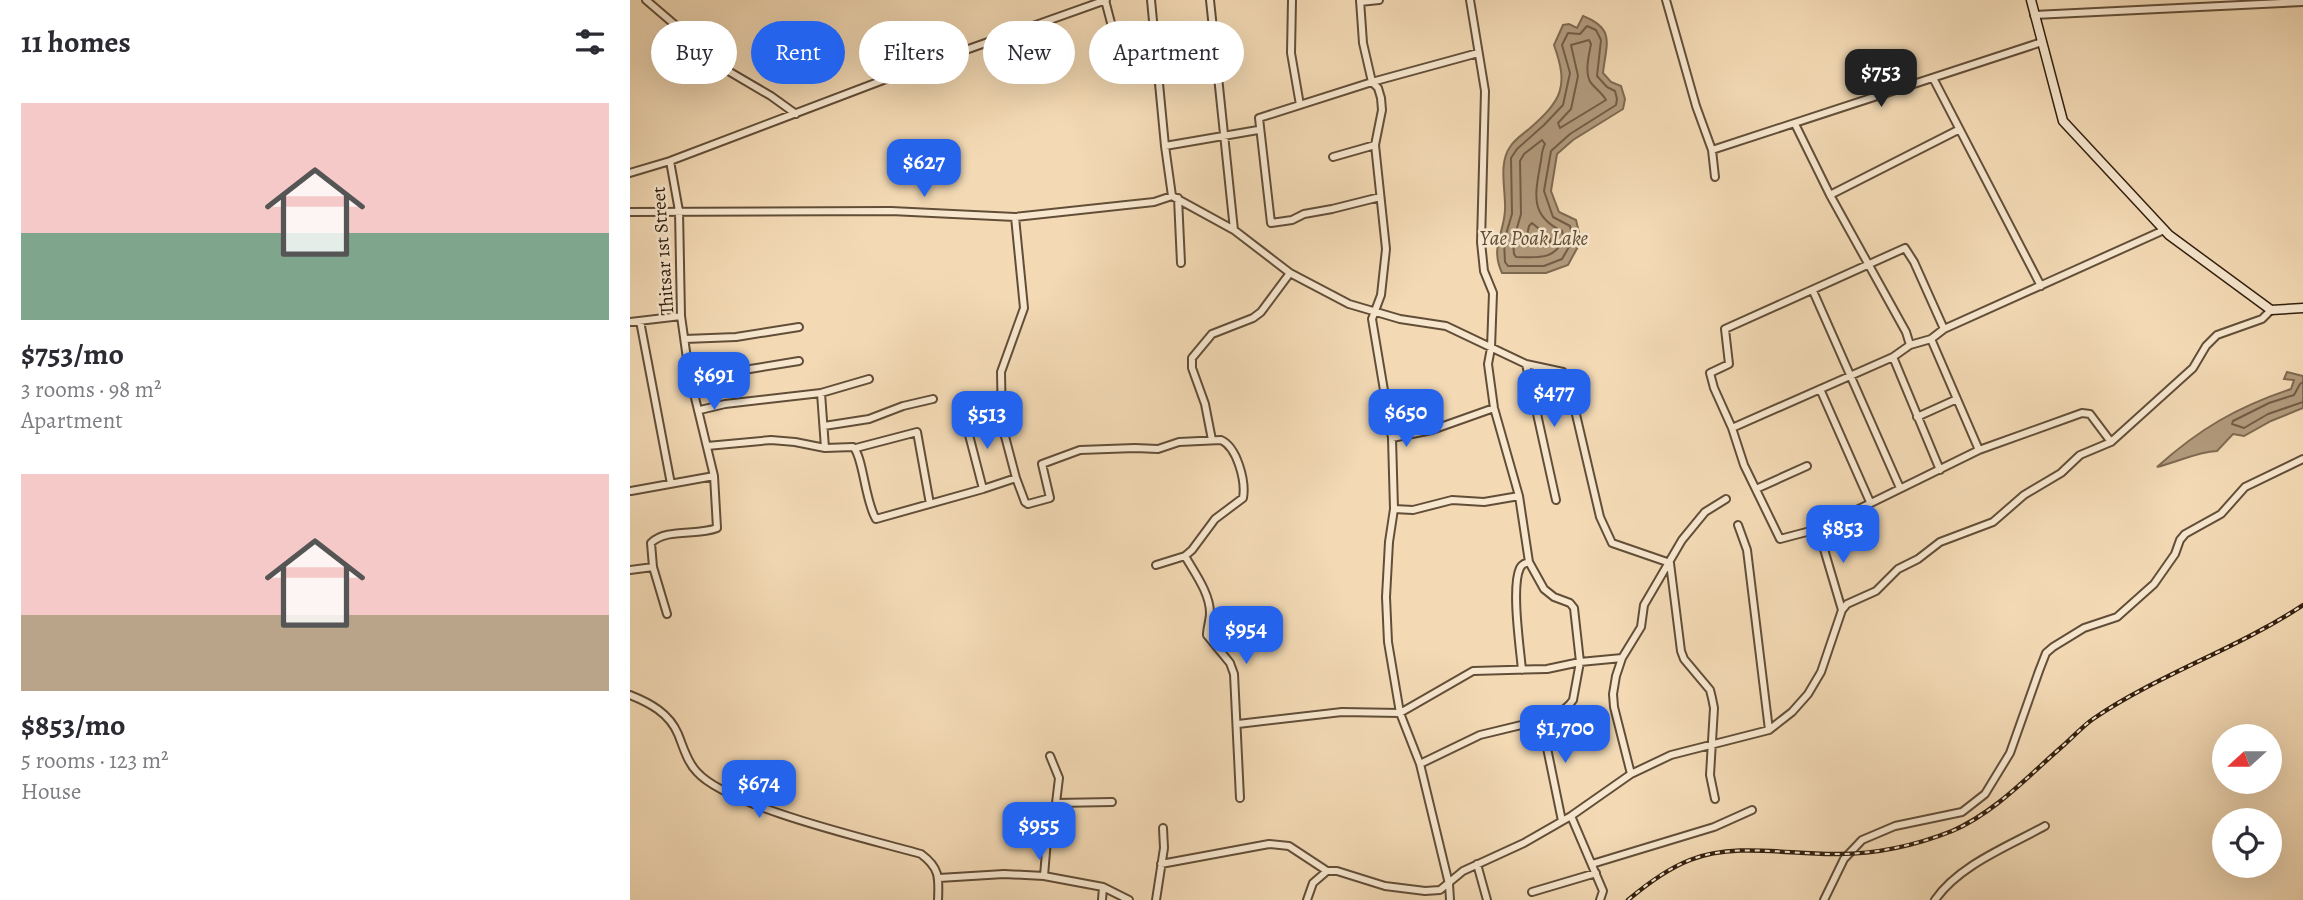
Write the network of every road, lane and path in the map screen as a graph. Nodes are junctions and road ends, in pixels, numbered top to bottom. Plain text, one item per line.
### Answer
1 (646, 0) edge
2 (1105, 0) edge
3 (1151, 0) edge
4 (1210, 0) edge
5 (1293, 0) edge
6 (1379, 0) edge
7 (1470, 0) edge
8 (1666, 0) edge
9 (2031, 0) edge
10 (1360, 1) edge
11 (2303, 2) edge
12 (2035, 15) junction
13 (1110, 21) edge
14 (1153, 21) edge
15 (1212, 21) edge
16 (2042, 42) junction
17 (1478, 53) junction
18 (1933, 78) junction
19 (1372, 82) junction
20 (1159, 84) edge
21 (1219, 84) edge
22 (1300, 105) junction
23 (796, 114) junction
24 (1795, 124) junction
25 (1258, 130) junction
26 (1958, 130) junction
27 (1225, 136) junction
28 (1375, 145) junction
29 (1165, 146) junction
30 (1712, 150) junction
31 (1333, 157) dead end
32 (670, 161) junction
33 (630, 173) edge
34 (1715, 177) dead end
35 (1830, 195) junction
36 (1175, 197) junction
37 (1380, 197) junction
38 (679, 211) junction
39 (630, 212) edge
40 (1015, 217) junction
41 (1234, 230) junction
42 (2164, 230) junction
43 (1181, 263) dead end
44 (1867, 264) junction
45 (1290, 273) junction
46 (2041, 286) junction
47 (1812, 291) junction
48 (2303, 308) edge
49 (2271, 310) junction
50 (1376, 311) junction
51 (681, 316) junction
52 (640, 321) junction
53 (630, 322) edge
54 (799, 327) dead end
55 (1944, 329) junction
56 (685, 339) junction
57 (1931, 339) junction
58 (1910, 345) junction
59 (1491, 348) junction
60 (1893, 357) junction
61 (799, 360) dead end
62 (1526, 364) junction
63 (689, 373) junction
64 (1851, 375) junction
65 (869, 379) dead end
66 (1820, 390) junction
67 (821, 393) junction
68 (933, 399) dead end
69 (1957, 399) junction
70 (1494, 408) junction
71 (700, 410) junction
72 (1917, 417) junction
73 (962, 425) dead end
74 (824, 426) junction
75 (1732, 428) junction
76 (1392, 438) junction
77 (1212, 440) junction
78 (2111, 442) junction
79 (707, 446) junction
80 (825, 448) junction
81 (856, 448) junction
82 (1979, 450) junction
83 (2303, 460) edge
84 (1807, 466) dead end
85 (1940, 470) junction
86 (714, 476) junction
87 (1016, 478) junction
88 (671, 484) junction
89 (1900, 488) junction
90 (983, 489) junction
91 (1756, 489) junction
92 (631, 491) edge
93 (1518, 496) junction
94 (1726, 499) dead end
95 (1556, 500) dead end
96 (1870, 502) junction
97 (930, 504) junction
98 (1394, 509) junction
99 (1738, 525) dead end
100 (1818, 528) junction
101 (1185, 556) junction
102 (1529, 562) junction
103 (1670, 563) junction
104 (1156, 565) dead end
105 (653, 567) junction
106 (630, 570) edge
107 (1842, 610) junction
108 (667, 614) dead end
109 (1622, 658) junction
110 (1580, 662) junction
111 (1522, 670) junction
112 (630, 695) edge
113 (1400, 713) junction
114 (1532, 722) junction
115 (1238, 724) junction
116 (1769, 730) junction
117 (1712, 744) junction
118 (1050, 756) dead end
119 (1420, 764) junction
120 (1631, 774) junction
121 (1240, 798) dead end
122 (1715, 799) dead end
123 (1112, 802) dead end
124 (1056, 803) junction
125 (1752, 810) dead end
126 (1571, 816) junction
127 (1562, 821) junction
128 (2045, 826) dead end
129 (1163, 828) dead end
130 (1161, 864) junction
131 (1477, 864) junction
132 (1592, 864) junction
133 (1327, 871) junction
134 (1595, 873) junction
135 (1044, 876) junction
136 (939, 878) junction
137 (1449, 884) junction
138 (1103, 887) junction
139 (1532, 892) dead end
140 (938, 900) edge
141 (1102, 900) edge
142 (1129, 900) edge
143 (1156, 900) edge
144 (1307, 900) edge
145 (1450, 900) edge
146 (1487, 900) edge
147 (1600, 900) edge
148 (1824, 900) edge
149 (1936, 900) edge

1 - 23 street
2 - 13 street
2 - 23 street
3 - 14 street
4 - 15 street
5 - 22 street
6 - 10 street
7 - 17 street
8 - 30 street
9 - 12 street
10 - 19 street
11 - 12 street
12 - 16 street
16 - 18 street
16 - 42 street
17 - 19 street
17 - 59 street
18 - 24 street
18 - 26 street
19 - 22 street
19 - 28 street
20 - 29 street
21 - 27 street
22 - 25 street
23 - 32 street
24 - 30 street
24 - 35 street
25 - 27 street
25 - 37 street
26 - 35 street
26 - 46 street
27 - 29 street
27 - 41 street
28 - 31 street
28 - 37 street
29 - 36 street
30 - 34 street
32 - 33 street
32 - 38 street, Thitsar 1st Street
35 - 44 street
36 - 40 street
36 - 41 street
36 - 43 street
37 - 50 street
38 - 39 street
38 - 40 street
38 - 51 street, Thitsar 1st Street
40 - 87 street
41 - 45 street
42 - 46 street
42 - 49 street
44 - 47 street
44 - 55 street
44 - 58 street
45 - 50 street
45 - 77 street
46 - 55 street
47 - 64 street
47 - 75 street
48 - 49 street
49 - 78 street
50 - 59 street
50 - 76 street
51 - 52 street
51 - 56 street, Thitsar 1st Street
52 - 53 street
52 - 88 street
54 - 56 street
55 - 57 street
56 - 63 street, Thitsar 1st Street
57 - 58 street
57 - 69 street
58 - 60 street
59 - 62 street
59 - 70 street
60 - 64 street
60 - 72 street
61 - 63 street
62 - 95 street
62 - 103 street
63 - 71 street, Thitsar 1st Street
64 - 66 street
64 - 89 street
65 - 67 street
66 - 75 street
66 - 96 street
67 - 71 street
67 - 74 street
68 - 74 street
69 - 72 street
69 - 82 street
70 - 76 street
70 - 93 street
71 - 79 street, Thitsar 1st Street
72 - 85 street
73 - 90 street
74 - 80 street
75 - 91 street
76 - 98 street
77 - 87 street
77 - 101 street
78 - 82 street
78 - 107 street
79 - 80 street
79 - 86 street, Thitsar 1st Street
80 - 81 street
81 - 97 street
81 - 97 street
82 - 85 street
83 - 148 street
84 - 91 street
85 - 89 street
86 - 88 street
86 - 105 street, Thitsar 1st Street
87 - 90 street
88 - 92 street
89 - 96 street
90 - 97 street
91 - 100 street
93 - 98 street
93 - 102 street
94 - 103 street
96 - 100 street
98 - 113 street
99 - 116 street
100 - 107 street
101 - 104 street
101 - 115 street
102 - 110 street
102 - 111 street
103 - 109 street
103 - 117 street
105 - 106 street
105 - 108 street, Thitsar 1st Street
107 - 116 street
109 - 110 street
109 - 120 street
110 - 111 street
110 - 114 street
111 - 113 street
112 - 136 street
113 - 115 street
113 - 119 street
114 - 119 street
114 - 127 street
115 - 121 street
116 - 117 street
117 - 120 street
117 - 122 street
118 - 124 street
119 - 137 street
120 - 126 street
123 - 124 street
124 - 135 street
125 - 132 street
126 - 127 street
126 - 132 street
127 - 131 street
128 - 149 street
129 - 130 street
130 - 133 street
130 - 143 street
131 - 137 street
131 - 146 street
132 - 134 street
133 - 137 street
133 - 144 street
134 - 139 street
134 - 147 street
135 - 136 street
135 - 138 street
136 - 140 street
137 - 145 street
138 - 141 street
138 - 142 street

